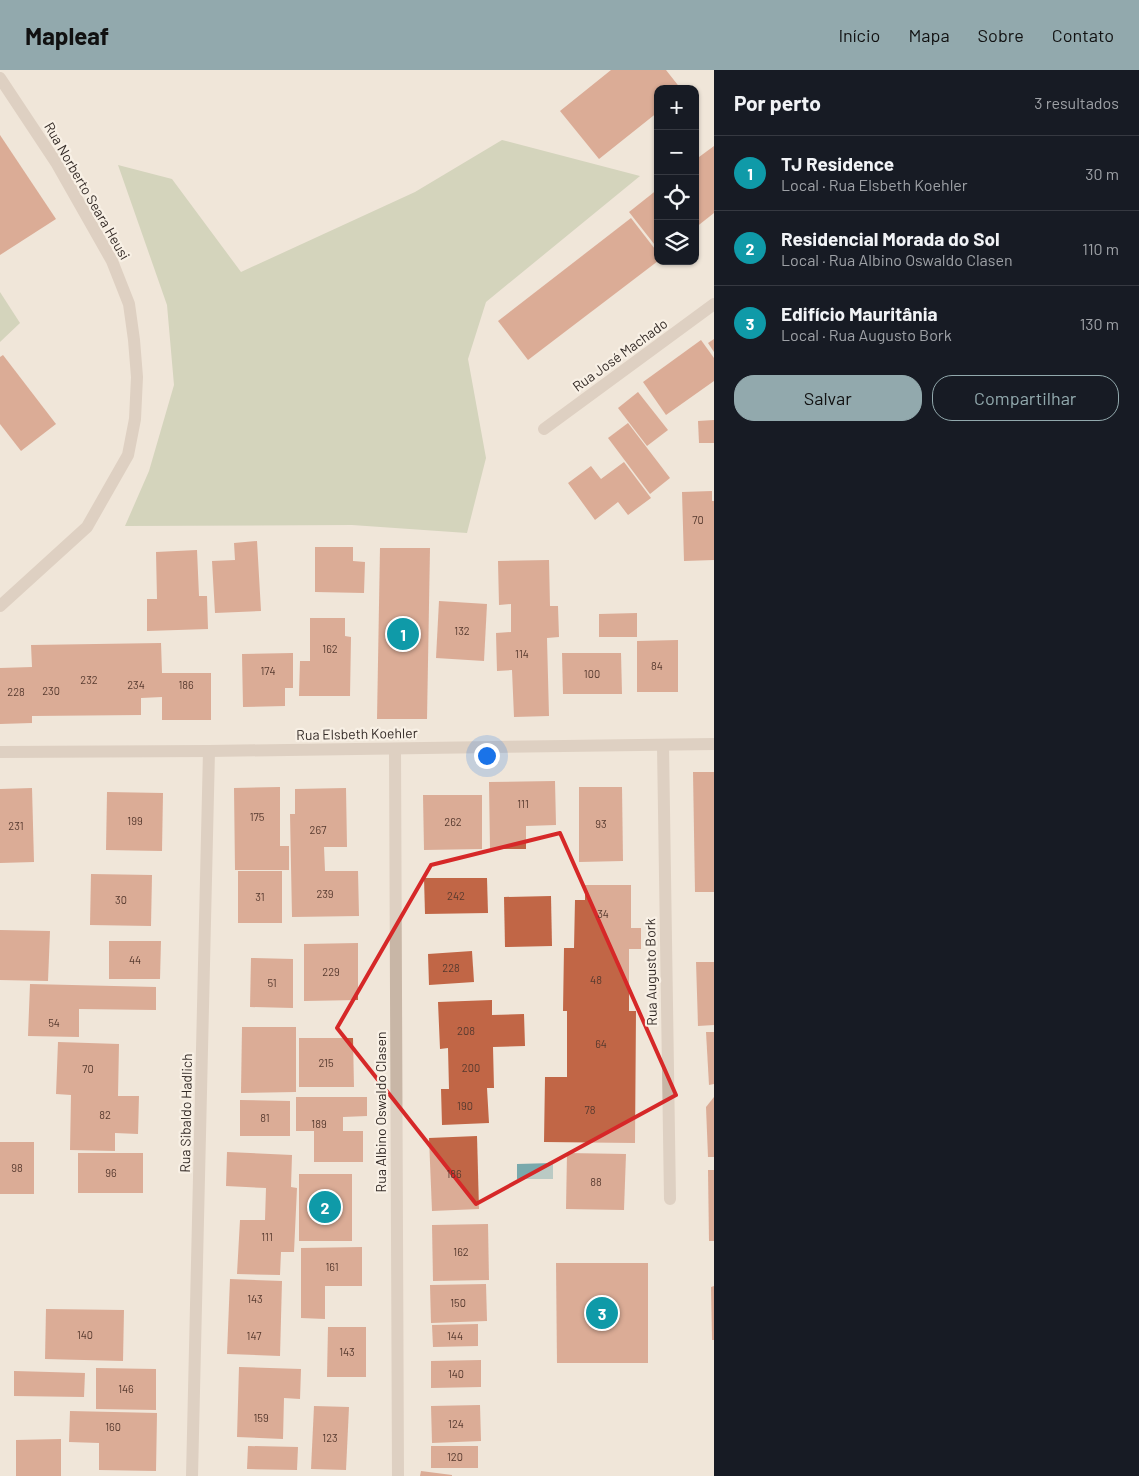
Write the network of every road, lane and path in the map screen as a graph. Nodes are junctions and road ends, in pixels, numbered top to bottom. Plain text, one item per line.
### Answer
1 (0, 78) edge
2 (714, 304) edge
3 (544, 429) dead end
4 (0, 606) edge
5 (714, 744) edge
6 (663, 746) junction
7 (395, 749) junction
8 (209, 751) junction
9 (0, 752) edge
10 (670, 1199) dead end
11 (192, 1476) edge
12 (398, 1476) edge

1 - 4 street, Rua Norberto Seara Heusi
2 - 3 street, Rua José Machado
5 - 6 street, Rua Elsbeth Koehler
6 - 7 street, Rua Elsbeth Koehler
6 - 10 street, Rua Augusto Bork
7 - 8 street, Rua Elsbeth Koehler
7 - 12 street, Rua Albino Oswaldo Clasen
8 - 9 street, Rua Elsbeth Koehler
8 - 11 street, Rua Sibaldo Hadlich

